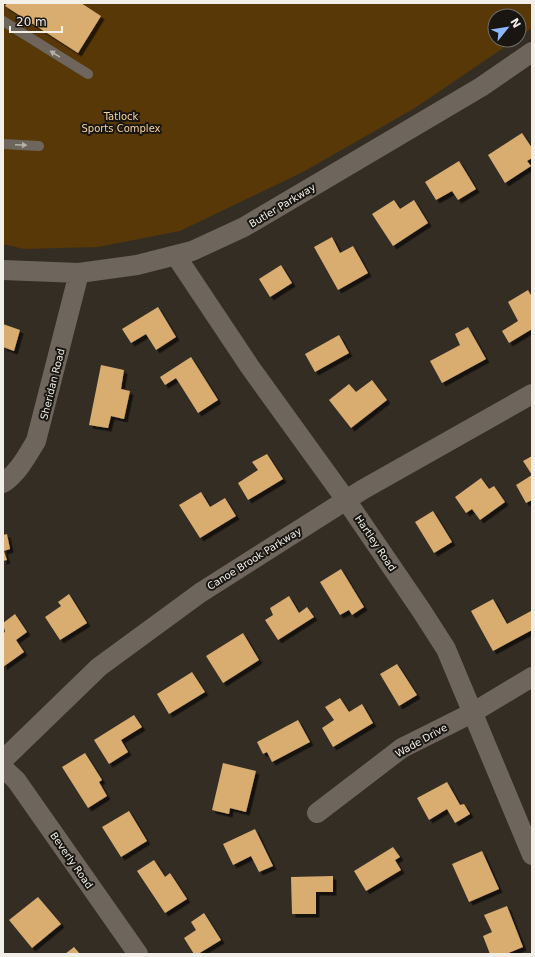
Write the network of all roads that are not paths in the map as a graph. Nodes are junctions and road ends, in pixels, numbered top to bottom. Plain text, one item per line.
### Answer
1 (3, 21) edge
2 (532, 52) edge
3 (88, 74) dead end
4 (3, 144) edge
5 (39, 146) dead end
6 (176, 256) junction
7 (3, 270) edge
8 (79, 273) junction
9 (532, 394) edge
10 (3, 483) edge
11 (346, 500) junction
12 (532, 677) edge
13 (472, 713) junction
14 (3, 760) edge
15 (3, 768) edge
16 (317, 813) dead end
17 (532, 855) edge
18 (138, 954) edge

3 -> 1 lane
2 - 6 street, Butler Parkway
4 -> 5 lane
6 - 8 street, Butler Parkway
6 - 11 street, Hartley Road
7 - 8 street, Butler Parkway
8 - 10 street, Sheridan Road
9 - 11 street, Canoe Brook Parkway
11 - 13 street, Hartley Road
11 - 14 street, Canoe Brook Parkway
12 - 13 street, Wade Drive
13 - 16 street, Wade Drive
13 - 17 street, Hartley Road
15 - 18 street, Beverly Road

